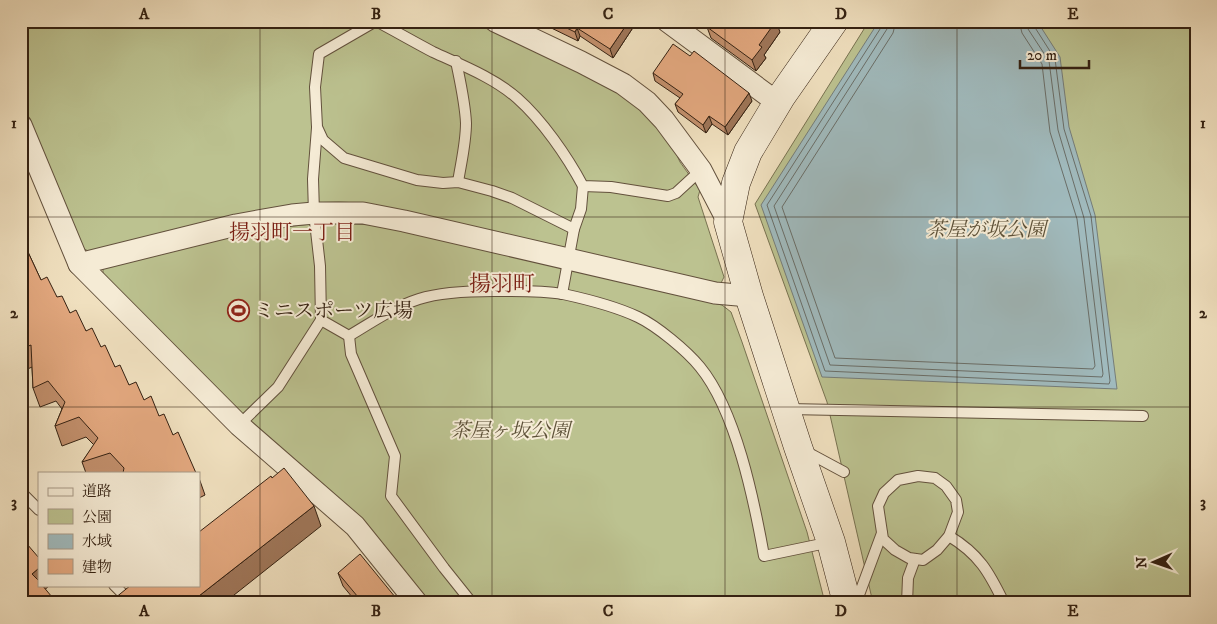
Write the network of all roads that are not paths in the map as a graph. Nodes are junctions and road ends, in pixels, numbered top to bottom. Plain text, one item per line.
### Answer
1 (376, 21) edge
2 (495, 21) edge
3 (667, 21) edge
4 (834, 21) edge
5 (456, 61) junction
6 (778, 103) junction
7 (21, 125) edge
8 (317, 127) junction
9 (701, 170) junction
10 (458, 182) junction
11 (583, 186) junction
12 (314, 213) junction
13 (728, 222) junction
14 (574, 229) junction
15 (570, 260) junction
16 (79, 264) junction
17 (562, 294) junction
18 (749, 296) junction
19 (321, 320) junction
20 (349, 336) junction
21 (787, 409) junction
22 (1143, 416) dead end
23 (238, 425) junction
24 (798, 447) junction
25 (844, 472) dead end
26 (21, 492) edge
27 (38, 509) edge
28 (882, 533) junction
29 (949, 536) junction
30 (831, 542) junction
31 (915, 558) junction
32 (115, 586) edge
33 (124, 595) edge
34 (416, 603) edge
35 (472, 603) edge
36 (847, 603) edge
37 (856, 603) edge
38 (906, 603) edge
39 (1004, 603) edge

1 - 5 lane
1 - 8 lane
2 - 9 street
3 - 6 street
4 - 6 street
5 - 10 lane
5 - 11 lane
6 - 13 street
7 - 16 street
8 - 10 lane
8 - 12 lane
9 - 11 lane
9 - 13 street
10 - 14 lane
11 - 14 lane
12 - 15 street
12 - 16 street
12 - 19 lane
13 - 18 street
14 - 15 lane
15 - 17 lane
15 - 18 street
16 - 23 street
17 - 20 lane
17 - 30 lane
18 - 21 street
19 - 20 lane
19 - 23 lane
20 - 35 lane
21 - 22 lane
21 - 24 street
23 - 34 street
24 - 25 lane
24 - 30 street
26 - 27 lane
28 - 29 lane
28 - 31 lane
28 - 37 lane
29 - 31 lane
29 - 39 lane
30 - 36 street
31 - 38 lane
32 - 33 lane

